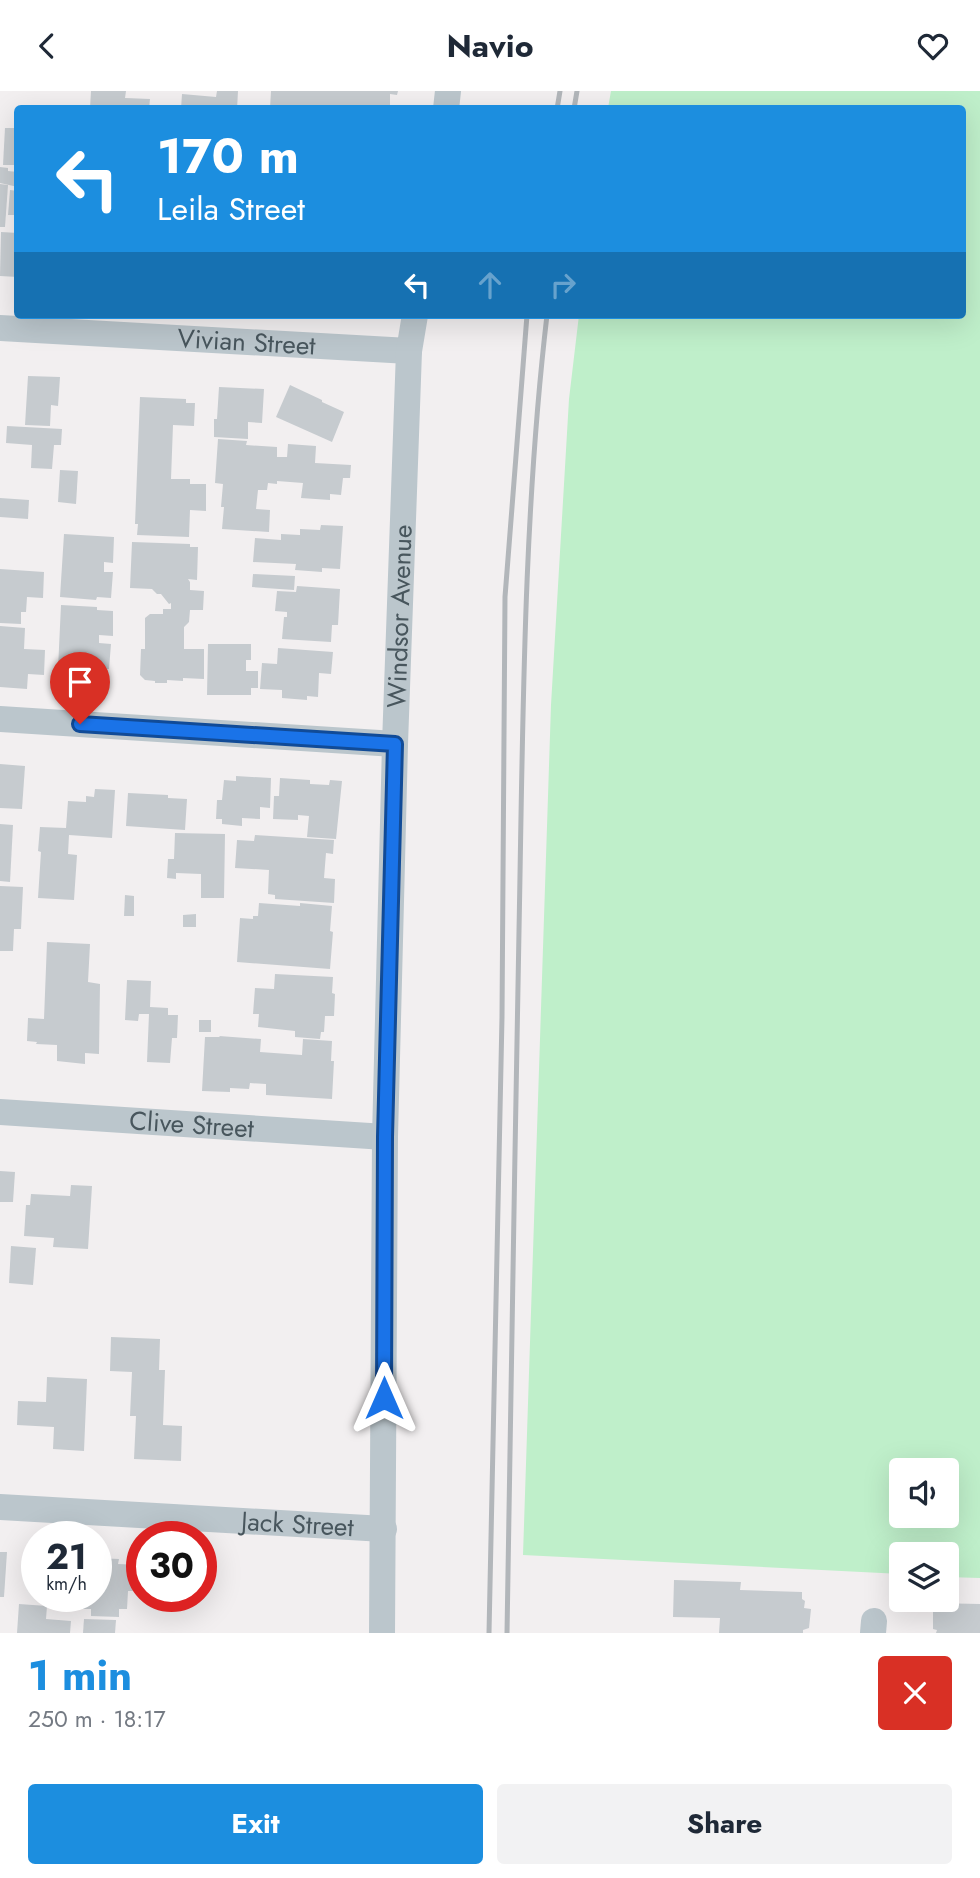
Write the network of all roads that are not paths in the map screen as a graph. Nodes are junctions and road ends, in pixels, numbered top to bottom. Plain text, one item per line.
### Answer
1 (414, 319) edge
2 (0, 328) edge
3 (410, 351) junction
4 (0, 719) edge
5 (395, 744) junction
6 (0, 1112) edge
7 (385, 1137) junction
8 (0, 1507) edge
9 (384, 1529) junction
10 (382, 1633) edge

1 - 3 street, Windsor Avenue
2 - 3 street, Vivian Street
3 - 5 street, Windsor Avenue
4 - 5 street
5 - 7 street, Windsor Avenue
6 - 7 street, Clive Street
7 - 9 street, Windsor Avenue
8 - 9 street, Jack Street
9 - 10 street, Windsor Avenue

